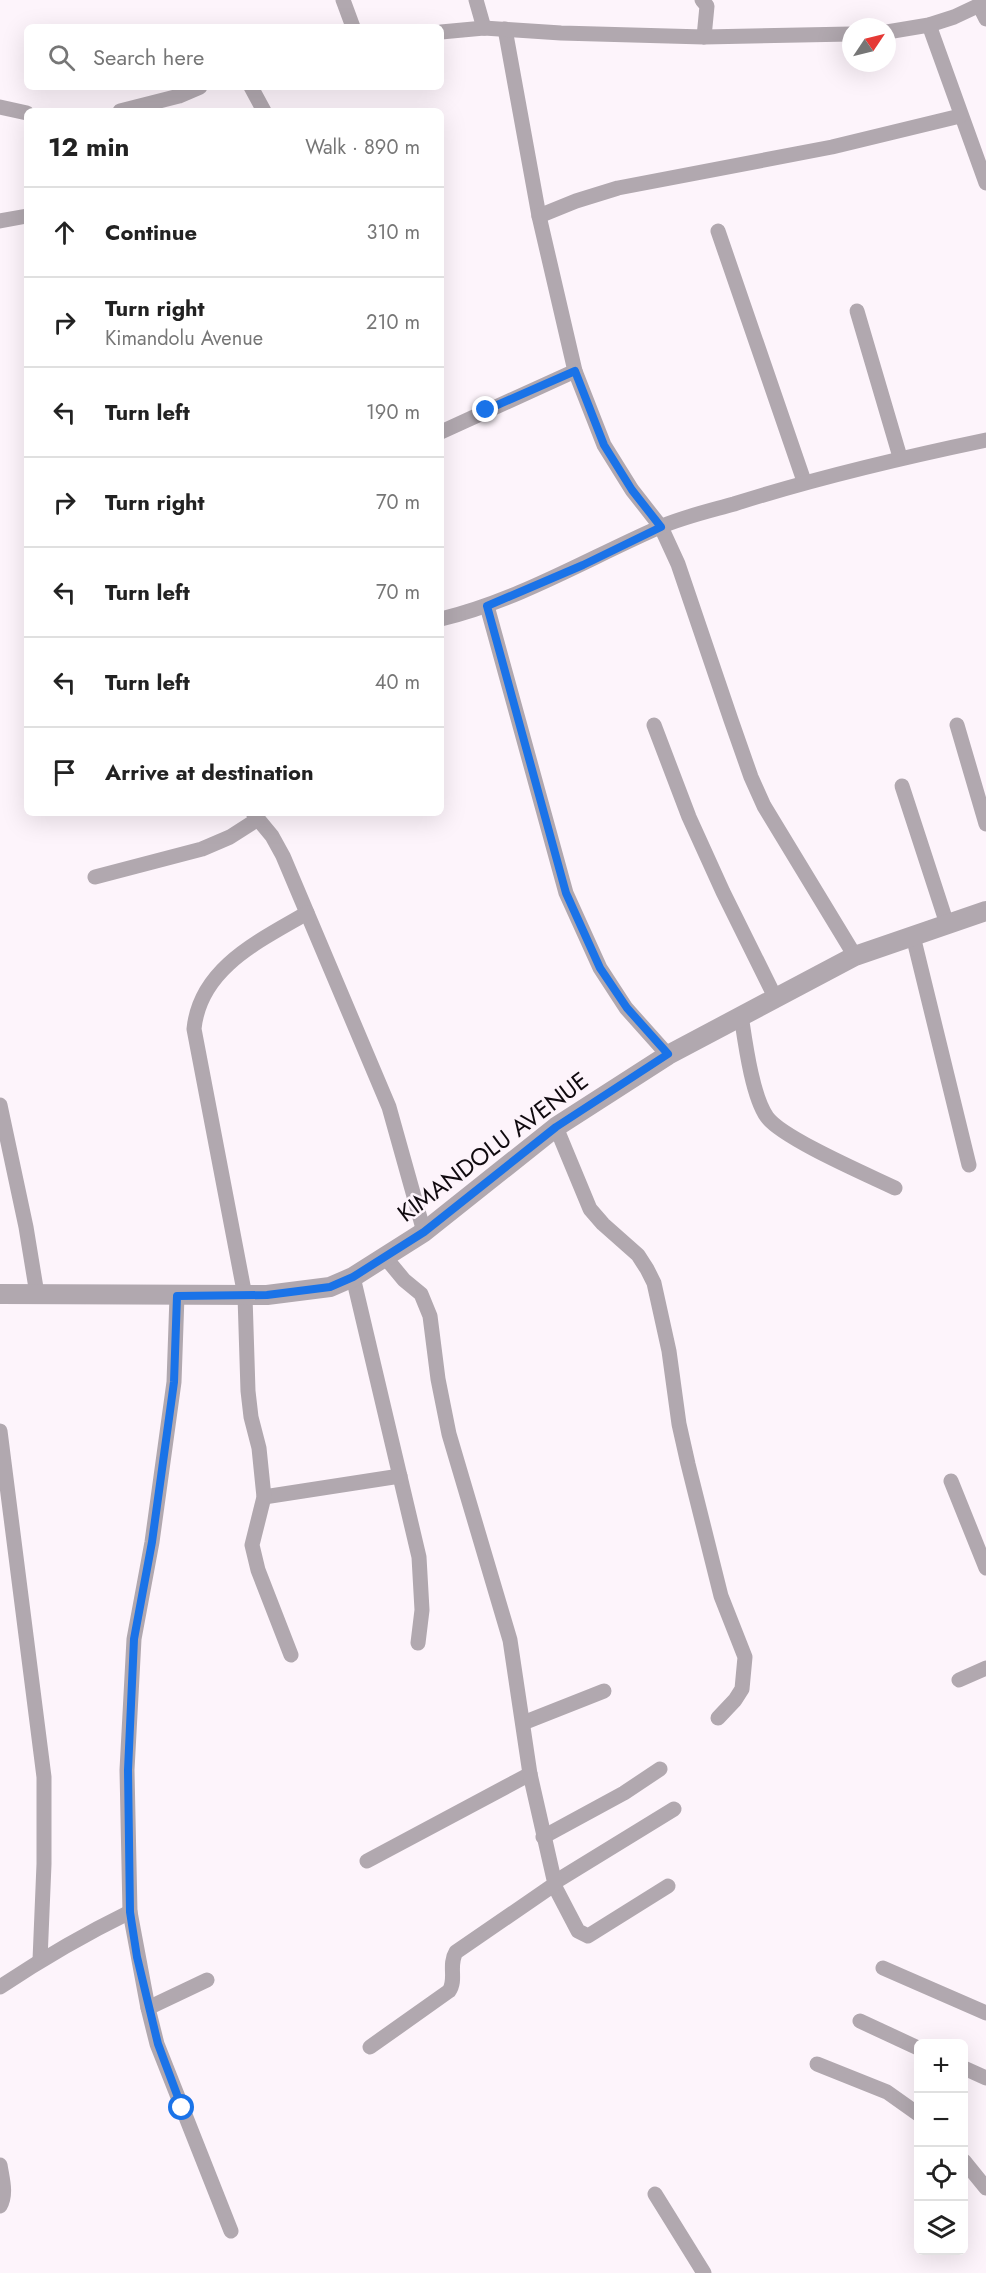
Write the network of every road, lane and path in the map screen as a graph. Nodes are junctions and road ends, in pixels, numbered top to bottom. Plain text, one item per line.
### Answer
1 (343, 0) edge
2 (476, 0) edge
3 (702, 0) edge
4 (977, 7) edge
5 (353, 24) edge
6 (929, 26) junction
7 (484, 28) junction
8 (505, 29) junction
9 (896, 31) edge
10 (444, 32) edge
11 (842, 34) edge
12 (704, 37) junction
13 (193, 90) edge
14 (253, 90) edge
15 (0, 107) edge
16 (132, 108) edge
17 (262, 108) edge
18 (24, 112) edge
19 (960, 116) junction
20 (986, 183) edge
21 (539, 216) junction
22 (24, 217) edge
23 (0, 221) edge
24 (718, 231) dead end
25 (857, 311) dead end
26 (575, 371) junction
27 (444, 431) edge
28 (986, 440) edge
29 (900, 457) junction
30 (804, 481) junction
31 (661, 527) junction
32 (487, 606) junction
33 (444, 618) edge
34 (654, 725) dead end
35 (957, 725) dead end
36 (902, 786) dead end
37 (255, 816) edge
38 (986, 824) edge
39 (95, 876) dead end
40 (986, 911) edge
41 (307, 913) junction
42 (947, 924) junction
43 (913, 936) junction
44 (855, 956) junction
45 (775, 997) junction
46 (741, 1015) junction
47 (668, 1054) junction
48 (0, 1105) edge
49 (556, 1127) junction
50 (969, 1165) dead end
51 (895, 1188) dead end
52 (424, 1232) junction
53 (385, 1257) junction
54 (353, 1277) junction
55 (0, 1294) edge
56 (37, 1294) junction
57 (177, 1296) junction
58 (245, 1296) junction
59 (0, 1431) edge
60 (400, 1476) junction
61 (951, 1481) dead end
62 (264, 1497) junction
63 (986, 1568) edge
64 (418, 1642) dead end
65 (291, 1655) dead end
66 (986, 1668) edge
67 (959, 1680) dead end
68 (603, 1691) dead end
69 (718, 1718) dead end
70 (523, 1723) junction
71 (660, 1769) dead end
72 (530, 1774) junction
73 (674, 1809) dead end
74 (543, 1837) junction
75 (367, 1861) dead end
76 (555, 1884) junction
77 (668, 1886) dead end
78 (130, 1912) junction
79 (40, 1960) junction
80 (883, 1968) dead end
81 (207, 1980) dead end
82 (0, 1988) edge
83 (148, 2008) junction
84 (986, 2013) edge
85 (860, 2021) dead end
86 (914, 2046) edge
87 (370, 2047) dead end
88 (817, 2064) dead end
89 (968, 2070) edge
90 (986, 2078) edge
91 (914, 2111) edge
92 (0, 2165) edge
93 (968, 2167) edge
94 (986, 2188) edge
95 (656, 2194) dead end
96 (0, 2206) edge
97 (231, 2231) dead end
98 (704, 2273) edge

1 - 5 street
2 - 7 street
3 - 12 street
4 - 6 street
6 - 9 street
6 - 19 street
7 - 8 street
7 - 10 street
8 - 12 street
8 - 21 street
11 - 12 street
13 - 16 street
14 - 17 street
15 - 18 street
19 - 20 street
19 - 21 street
21 - 26 street
22 - 23 street
24 - 30 street
25 - 29 street
26 - 27 street
26 - 31 street
28 - 29 street
29 - 30 street
30 - 31 street
31 - 32 street
31 - 44 street
32 - 33 street
32 - 47 street
34 - 45 street
35 - 38 street
36 - 42 street
37 - 39 street
37 - 41 street
40 - 42 street, KIMANDOLU AVENUE
41 - 52 street
41 - 58 street
42 - 43 street, KIMANDOLU AVENUE
43 - 44 street, KIMANDOLU AVENUE
43 - 50 street
44 - 45 street, KIMANDOLU AVENUE
45 - 46 street, KIMANDOLU AVENUE
46 - 47 street, KIMANDOLU AVENUE
46 - 51 street
47 - 49 street, KIMANDOLU AVENUE
48 - 56 street
49 - 52 street, KIMANDOLU AVENUE
49 - 69 street
52 - 53 street, KIMANDOLU AVENUE
53 - 54 street, KIMANDOLU AVENUE
53 - 70 street
54 - 58 street, KIMANDOLU AVENUE
54 - 60 street
55 - 56 street, KIMANDOLU AVENUE
56 - 57 street, KIMANDOLU AVENUE
57 - 58 street, KIMANDOLU AVENUE
57 - 78 street
58 - 62 street
59 - 79 street
60 - 62 street
60 - 64 street
61 - 63 street
62 - 65 street
66 - 67 street
68 - 70 street
70 - 72 street
71 - 74 street
72 - 74 street
72 - 75 street
73 - 76 street
74 - 76 street
76 - 77 street
76 - 87 street
78 - 79 street
78 - 83 street
79 - 82 street
80 - 84 street
81 - 83 street
83 - 97 street
85 - 86 street
88 - 91 street
89 - 90 street
92 - 96 street
93 - 94 street
95 - 98 street

